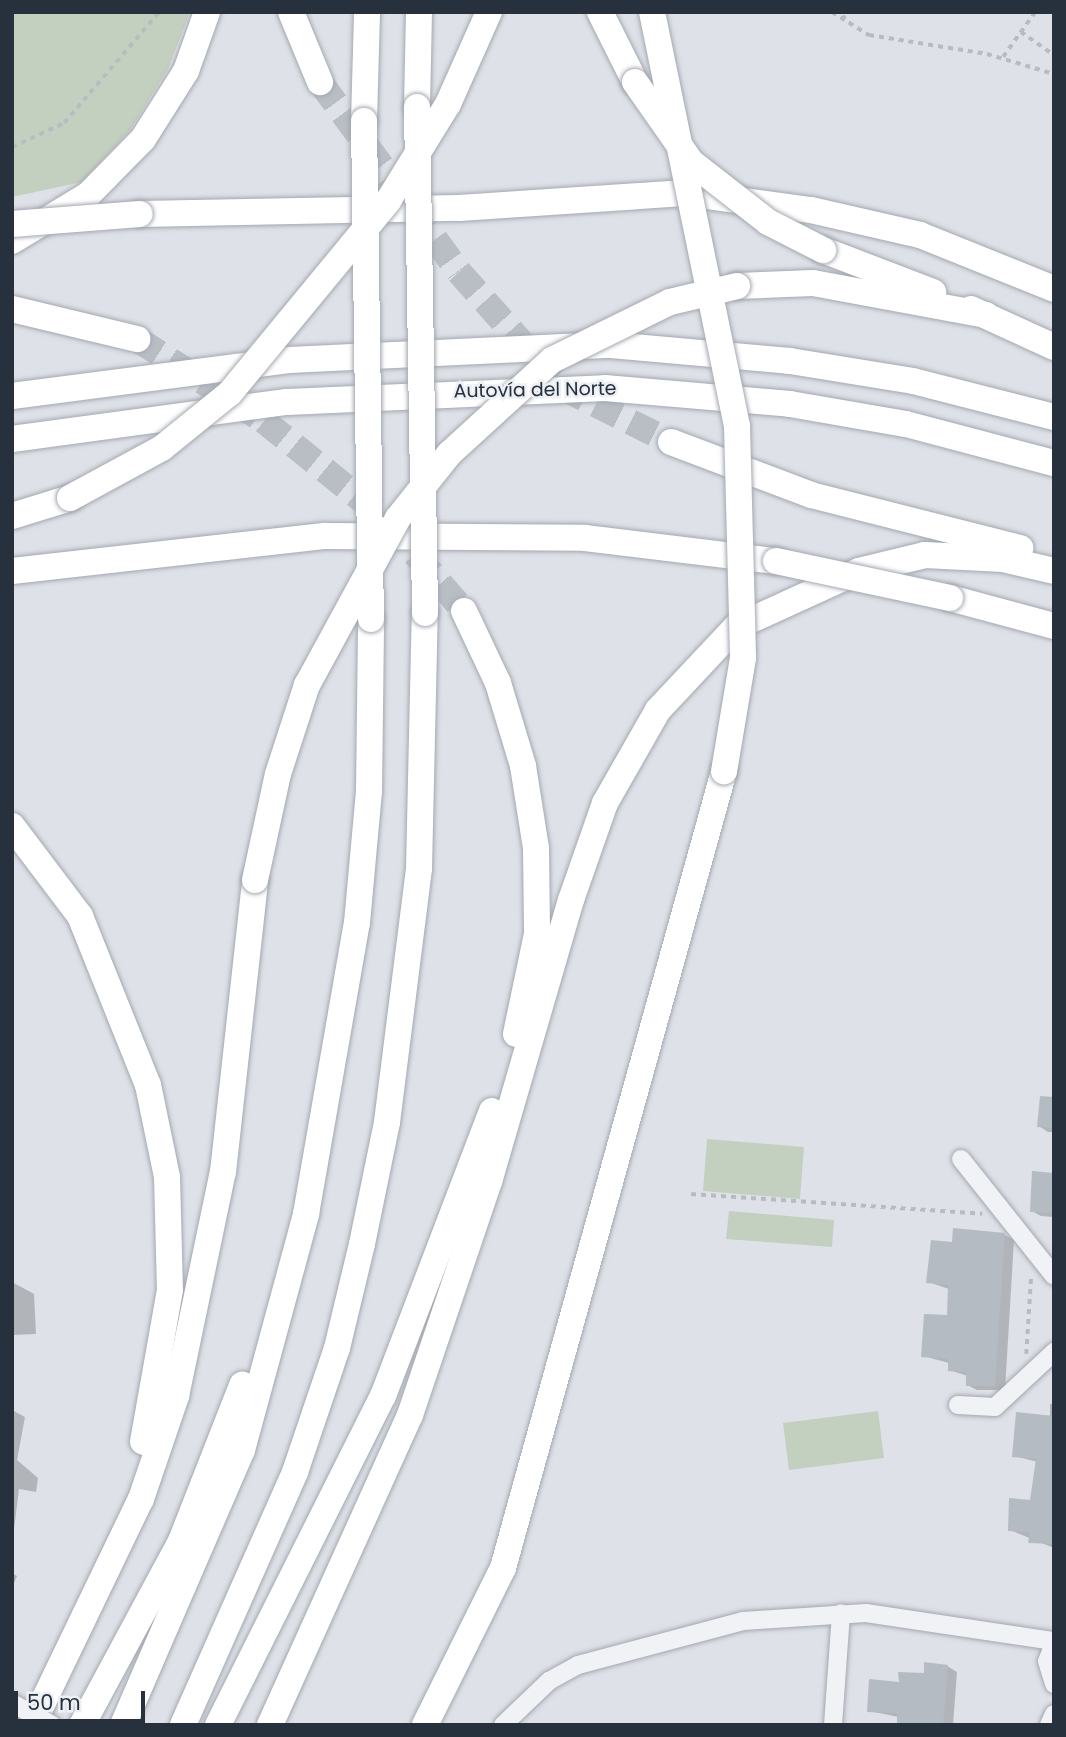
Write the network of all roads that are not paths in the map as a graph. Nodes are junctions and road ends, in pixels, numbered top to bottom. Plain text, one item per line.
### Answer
1 (207, 12) edge
2 (291, 12) edge
3 (367, 12) edge
4 (419, 12) edge
5 (489, 12) edge
6 (600, 12) edge
7 (652, 12) edge
8 (320, 82) tunnel mouth
9 (12, 224) edge
10 (12, 241) edge
11 (1054, 289) edge
12 (12, 309) edge
13 (986, 315) junction
14 (137, 339) tunnel mouth
15 (1054, 347) edge
16 (12, 396) edge
17 (1054, 417) edge
18 (12, 439) edge
19 (671, 442) tunnel mouth
20 (1054, 463) edge
21 (12, 516) edge
22 (1054, 557) edge
23 (12, 571) edge
24 (1054, 571) edge
25 (464, 611) tunnel mouth
26 (1054, 626) edge
27 (12, 826) edge
28 (961, 1159) dead end
29 (306, 1214) junction
30 (1054, 1276) edge
31 (1054, 1352) edge
32 (958, 1405) dead end
33 (97, 1598) junction
34 (841, 1613) junction
35 (1051, 1648) edge
36 (1054, 1684) edge
37 (12, 1703) edge
38 (1054, 1714) edge
39 (32, 1725) edge
40 (52, 1725) edge
41 (82, 1725) edge
42 (123, 1725) edge
43 (183, 1725) edge
44 (218, 1725) edge
45 (270, 1725) edge
46 (425, 1725) edge
47 (503, 1725) edge
48 (833, 1725) edge
49 (1049, 1725) edge

1 - 10 highway
2 - 8 highway
3 - 29 highway, bridge
4 - 43 highway, bridge
5 - 21 highway, bridge
6 - 13 highway, bridge
7 - 46 highway, bridge
9 - 11 highway, bridge
12 - 14 highway
13 - 15 highway
13 - 33 highway, bridge
16 - 17 highway
18 - 20 highway, Autovía del Norte
19 - 22 highway
23 - 26 highway, bridge
24 - 45 highway
25 - 44 highway
27 - 33 highway
28 - 30 street
29 - 41 highway
29 - 42 highway
31 - 32 street
33 - 39 highway
34 - 35 street
34 - 47 street
34 - 48 street
35 - 36 street
37 - 40 street, bridge
38 - 49 street

